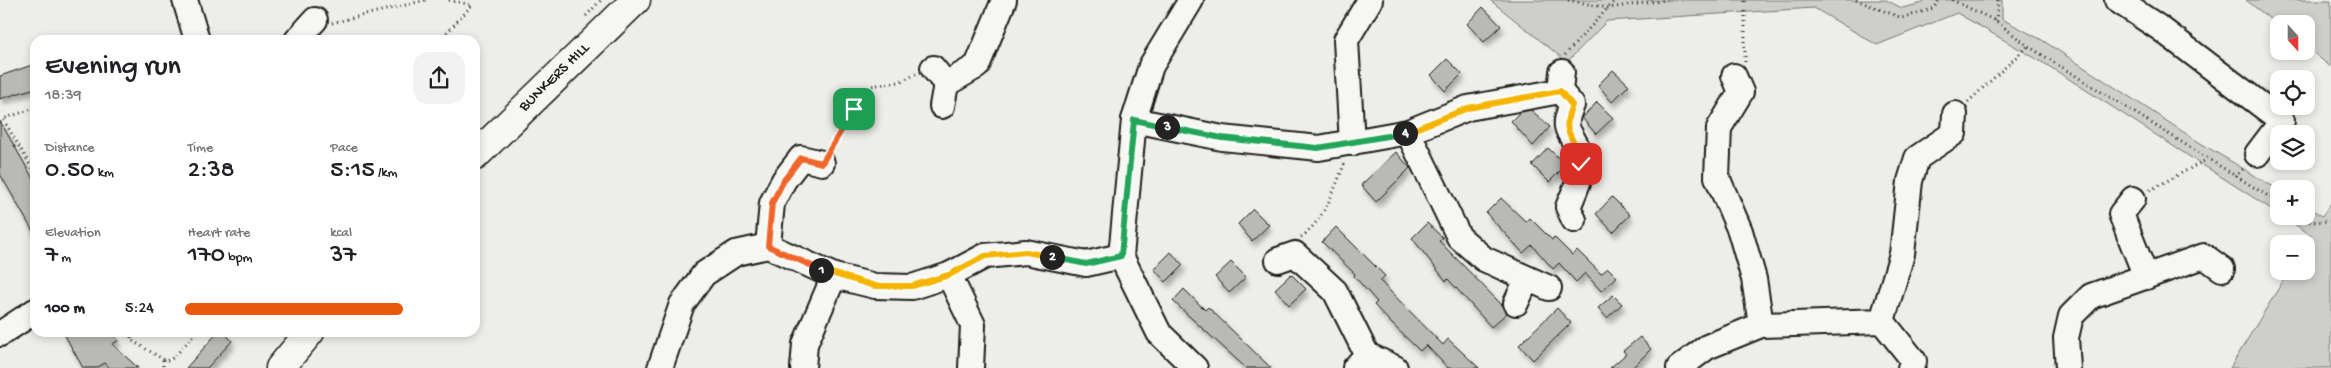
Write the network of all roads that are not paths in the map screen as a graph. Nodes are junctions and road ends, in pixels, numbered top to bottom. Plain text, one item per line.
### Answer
1 (185, 0) edge
2 (636, 0) edge
3 (1004, 0) edge
4 (1191, 0) edge
5 (1370, 0) edge
6 (2117, 0) edge
7 (315, 20) road end
8 (196, 35) edge
9 (302, 35) edge
10 (940, 86) road end
11 (1745, 86) road end
12 (2270, 102) edge
13 (2287, 115) edge
14 (1134, 120) junction
15 (1958, 129) road end
16 (1408, 132) junction
17 (1352, 143) junction
18 (480, 151) edge
19 (807, 153) road end
20 (2257, 154) dead end
21 (2118, 207) road end
22 (1574, 220) dead end
23 (768, 246) junction
24 (1291, 251) road end
25 (2211, 254) dead end
26 (1121, 256) junction
27 (949, 275) junction
28 (834, 276) junction
29 (2146, 276) junction
30 (1527, 279) junction
31 (1549, 288) dead end
32 (1516, 303) dead end
33 (30, 314) edge
34 (1882, 321) junction
35 (1761, 325) junction
36 (0, 334) edge
37 (306, 337) edge
38 (1919, 361) edge
39 (1361, 362) edge
40 (280, 368) edge
41 (660, 368) edge
42 (803, 368) edge
43 (971, 368) edge
44 (1195, 368) edge
45 (1395, 368) edge
46 (1679, 368) edge
47 (2068, 368) edge

1 - 8 street
2 - 18 main road, BUNKERS HILL
3 - 10 street
4 - 14 street
5 - 17 street
6 - 12 street
7 - 9 street
11 - 35 street
13 - 20 street
14 - 17 street
14 - 26 street
15 - 34 street
16 - 17 street
16 - 22 street
16 - 30 street
19 - 23 street
21 - 29 street
23 - 28 street
23 - 41 street
24 - 39 street
25 - 29 street
26 - 27 street
26 - 44 street
27 - 28 street
27 - 43 street
28 - 42 street
29 - 47 street
30 - 31 street
30 - 32 street
33 - 36 street
34 - 35 street
34 - 38 street
35 - 46 street
37 - 40 main road
39 - 45 street

